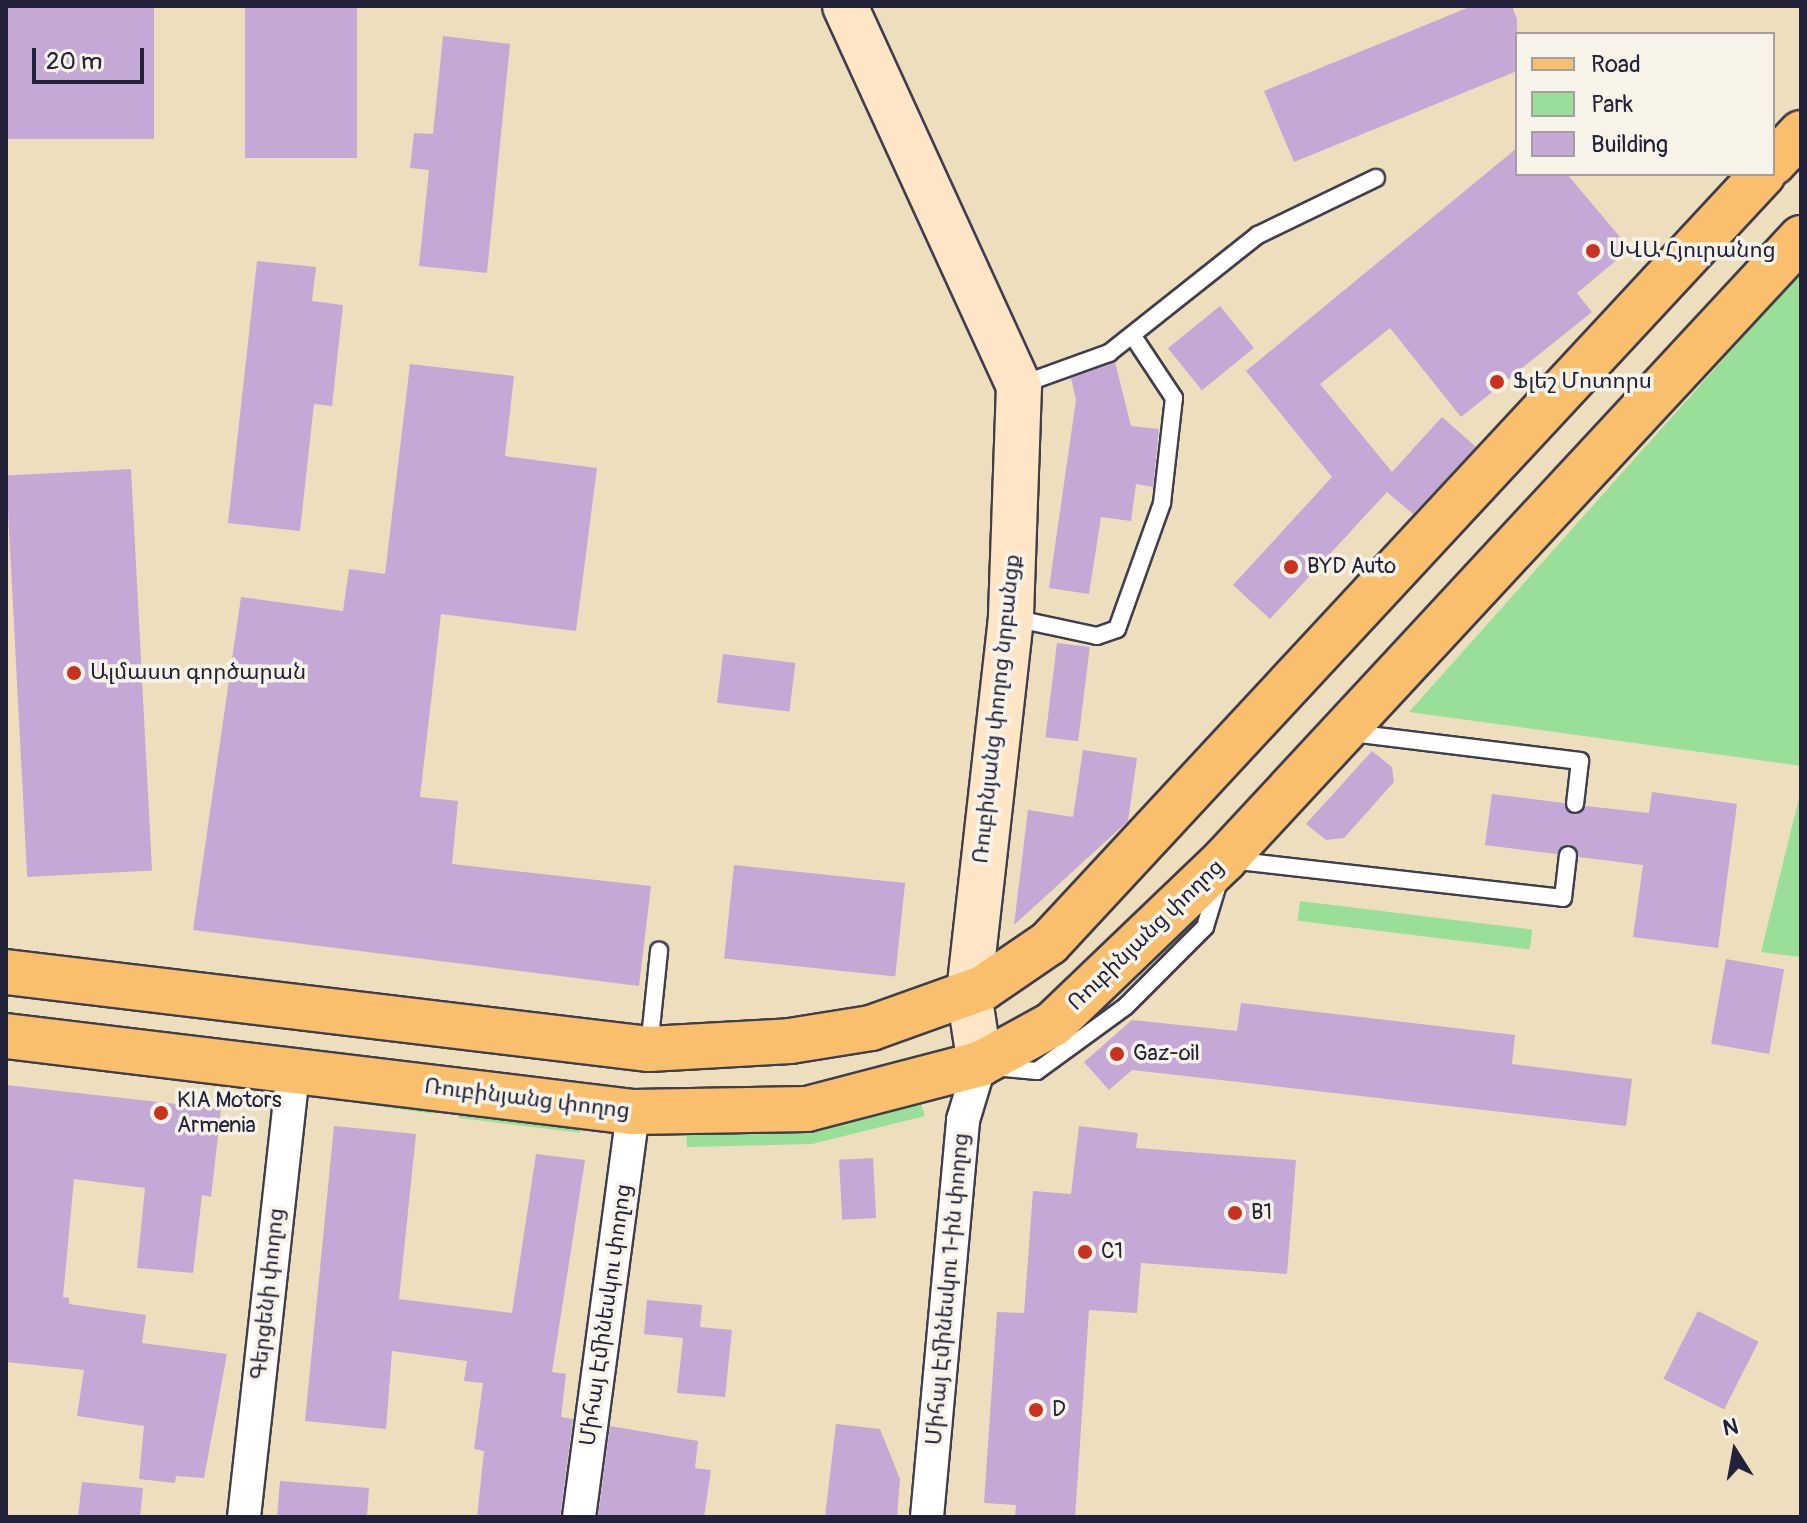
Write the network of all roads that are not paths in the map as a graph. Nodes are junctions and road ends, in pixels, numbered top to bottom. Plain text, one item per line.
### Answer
1 (845, 6) edge
2 (1801, 133) edge
3 (1775, 161) edge
4 (1761, 176) edge
5 (1376, 178) dead end
6 (1801, 238) edge
7 (1133, 336) junction
8 (1019, 386) junction
9 (1011, 618) junction
10 (1345, 732) junction
11 (1575, 804) dead end
12 (1568, 855) dead end
13 (1225, 859) junction
14 (659, 951) dead end
15 (1115, 970) junction
16 (6, 972) edge
17 (969, 994) junction
18 (1115, 1015) junction
19 (6, 1036) edge
20 (649, 1049) junction
21 (980, 1064) junction
22 (293, 1071) junction
23 (633, 1112) junction
24 (244, 1517) edge
25 (579, 1517) edge
26 (927, 1517) edge

1 - 8 street, Ռուբինյանց փողոց նրբանցք
2 - 3 main road
4 - 17 main road
5 - 7 lane
6 - 10 main road, Ռուբինյանց փողոց
7 - 8 lane
7 - 9 lane
8 - 9 street, Ռուբինյանց փողոց նրբանցք
9 - 17 street, Ռուբինյանց փողոց նրբանցք
10 - 11 lane
10 - 13 main road, Ռուբինյանց փողոց
12 - 13 lane
13 - 15 main road, Ռուբինյանց փողոց
13 - 18 lane
14 - 20 lane
15 - 18 lane
15 - 21 main road, Ռուբինյանց փողոց
16 - 20 main road
17 - 20 main road
17 - 21 street, Ռուբինյանց փողոց նրբանցք
18 - 21 lane
19 - 22 main road, Ռուբինյանց փողոց
21 - 23 main road, Ռուբինյանց փողոց
21 - 26 street, Միհայ Էմինեսկու 1-ին փողոց
22 - 23 main road, Ռուբինյանց փողոց
22 - 24 street, Գերցենի փողոց
23 - 25 street, Միհայ Էմինեսկու փողոց

